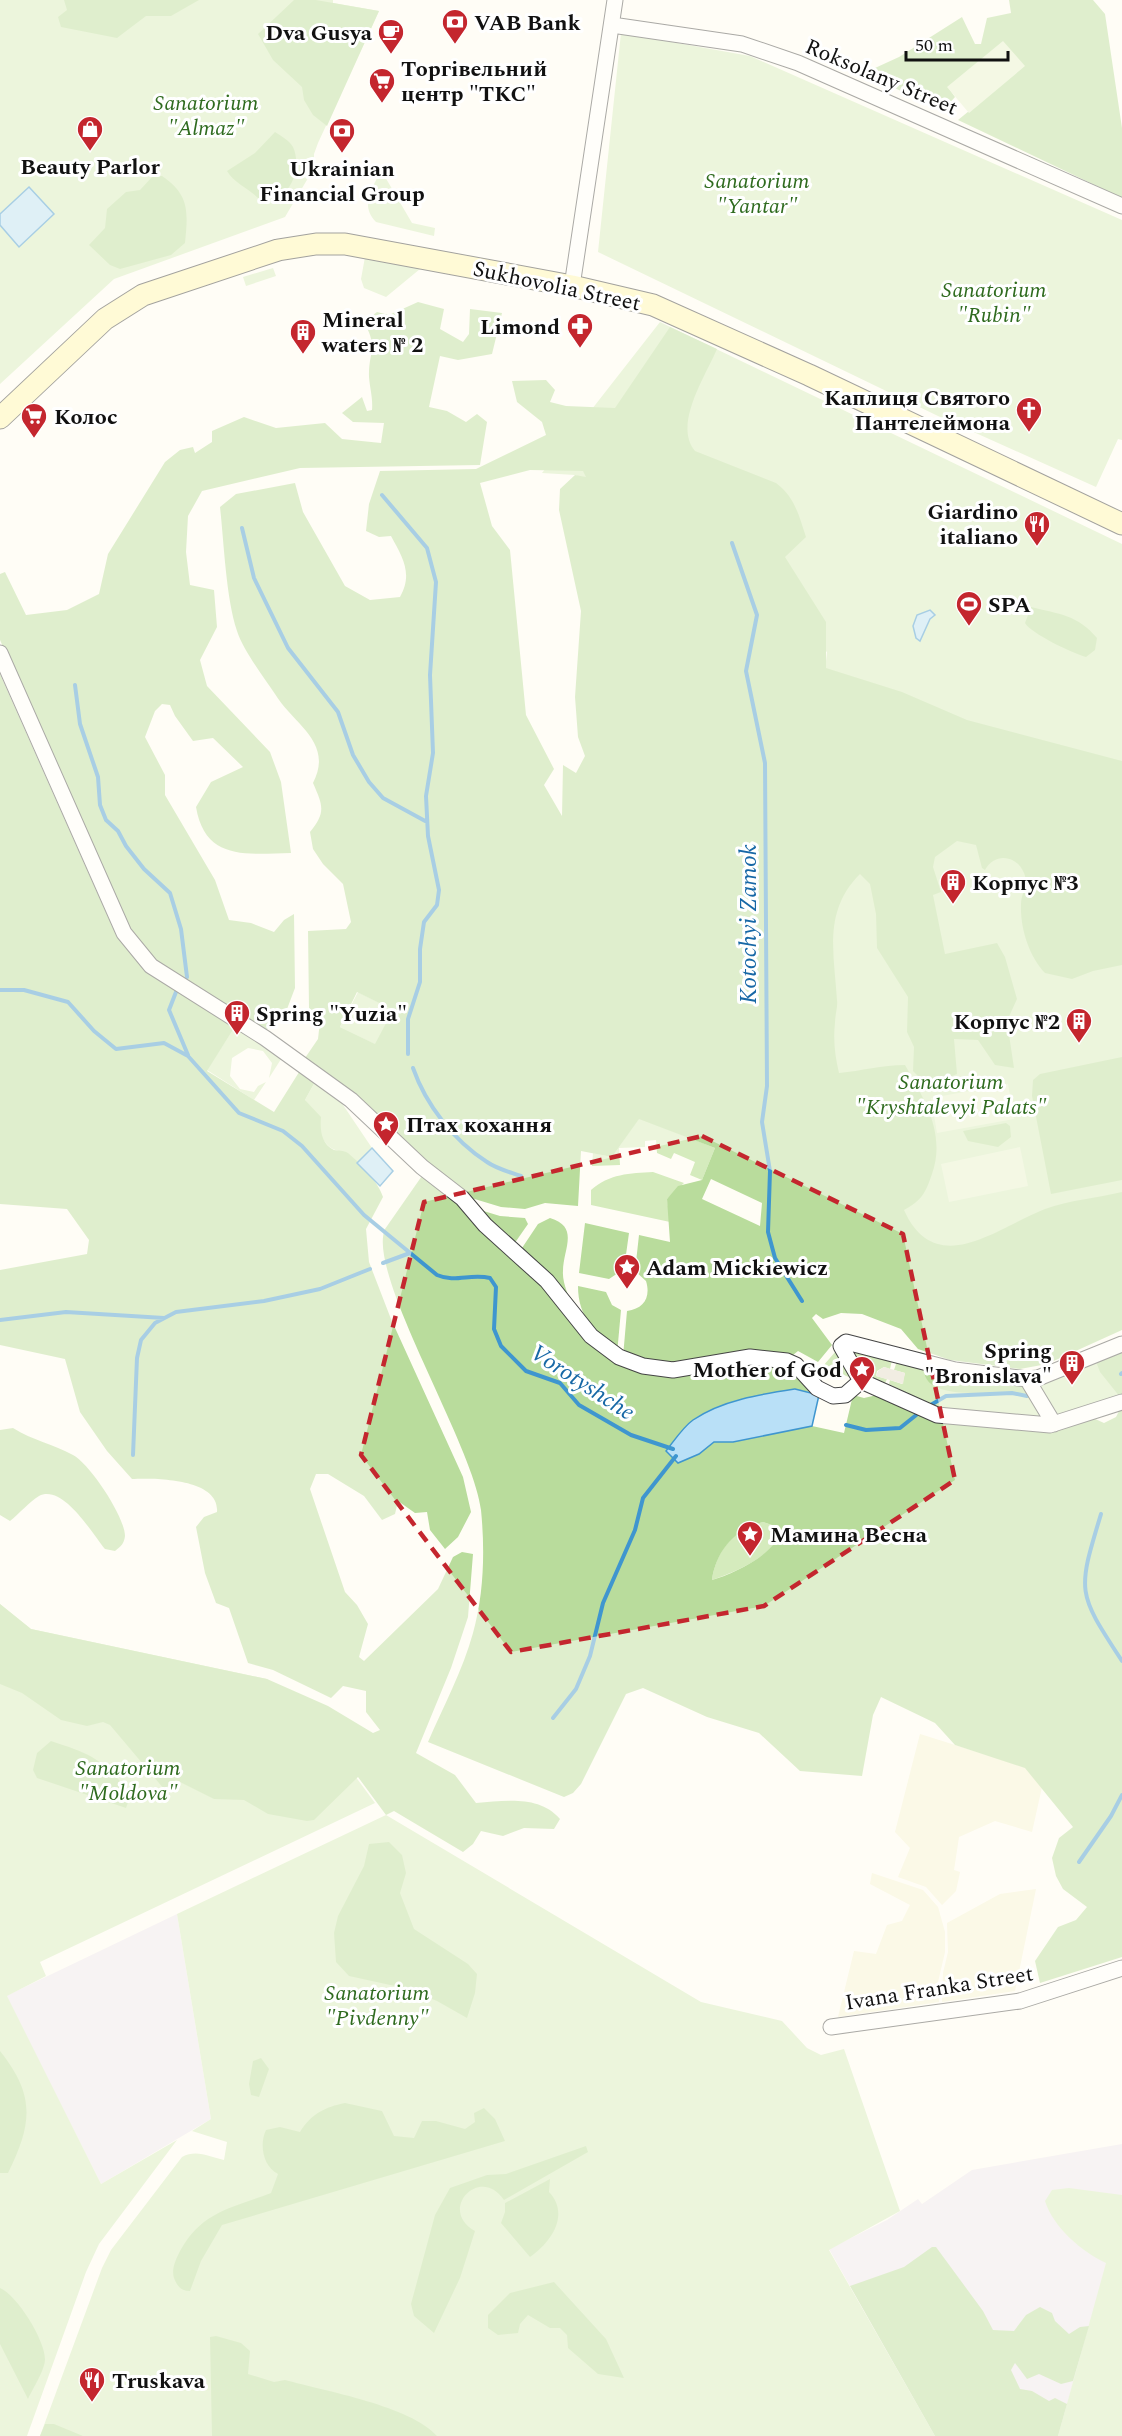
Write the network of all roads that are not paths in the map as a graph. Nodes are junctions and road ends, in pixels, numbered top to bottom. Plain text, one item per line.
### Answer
1 (615, 0) edge
2 (612, 25) junction
3 (1122, 206) edge
4 (572, 286) junction
5 (0, 418) edge
6 (1122, 524) edge
7 (0, 653) edge
8 (1122, 1344) edge
9 (1027, 1378) junction
10 (861, 1381) junction
11 (1122, 1402) edge
12 (1054, 1424) junction
13 (1122, 1968) edge
14 (831, 2027) dead end

1 - 2 street
2 - 3 street, Roksolany Street
2 - 4 street
4 - 5 street, Sukhovolia Street
4 - 6 street, Sukhovolia Street
7 - 10 street
8 - 9 street
9 - 10 street
9 - 12 street
10 - 12 street
11 - 12 street
13 - 14 street, Ivana Franka Street

